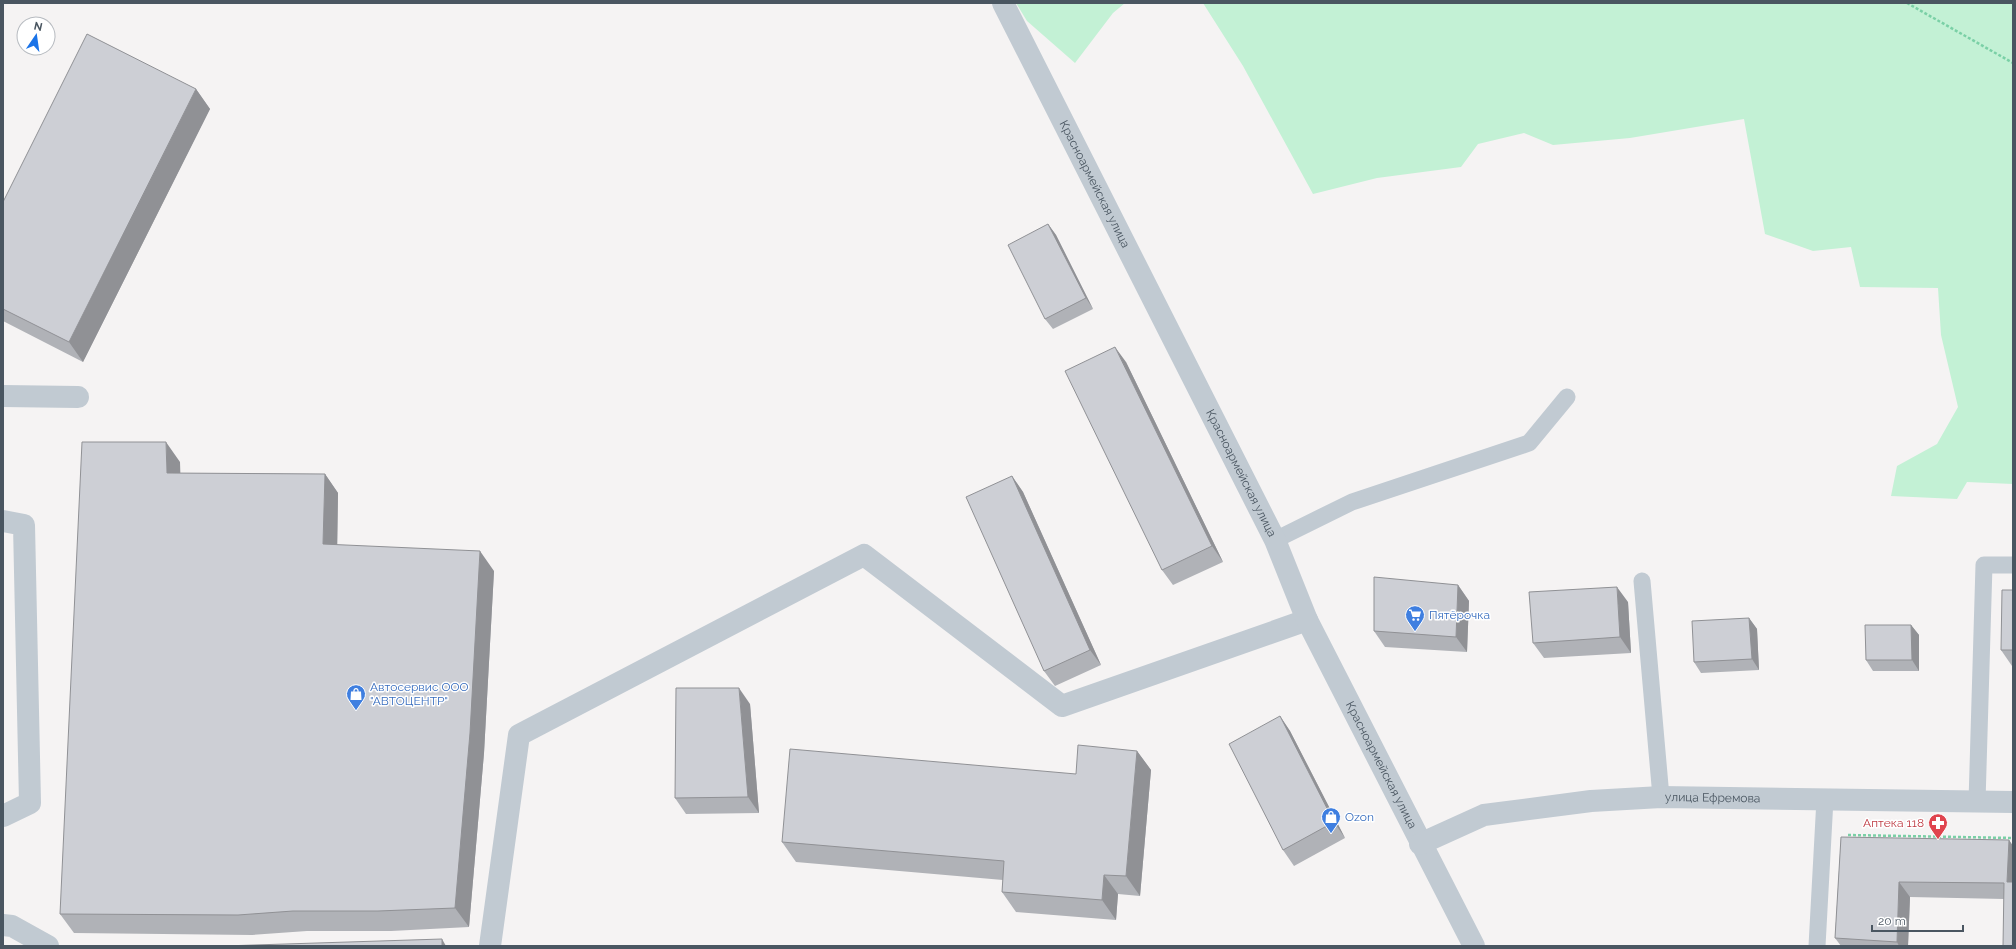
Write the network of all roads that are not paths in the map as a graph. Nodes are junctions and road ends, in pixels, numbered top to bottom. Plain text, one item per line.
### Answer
1 (1003, 3) edge
2 (3, 396) edge
3 (78, 397) dead end
4 (1567, 397) dead end
5 (3, 521) edge
6 (1275, 540) junction
7 (2013, 565) edge
8 (1642, 581) dead end
9 (1307, 620) junction
10 (1661, 797) junction
11 (1825, 799) junction
12 (1977, 802) junction
13 (2013, 802) edge
14 (3, 816) edge
15 (1420, 844) junction
16 (3, 925) edge
17 (48, 946) edge
18 (490, 946) edge
19 (1474, 946) edge
20 (1817, 946) edge

1 - 6 street, Красноармейская улица
2 - 3 street
4 - 6 lane
5 - 14 street
6 - 9 street, Красноармейская улица
7 - 12 lane
8 - 10 lane
9 - 15 street, Красноармейская улица
9 - 18 street
10 - 11 street, улица Ефремова
10 - 15 street, улица Ефремова
11 - 12 street, улица Ефремова
11 - 20 lane
12 - 13 street, улица Ефремова
15 - 19 street, Красноармейская улица
16 - 17 street

